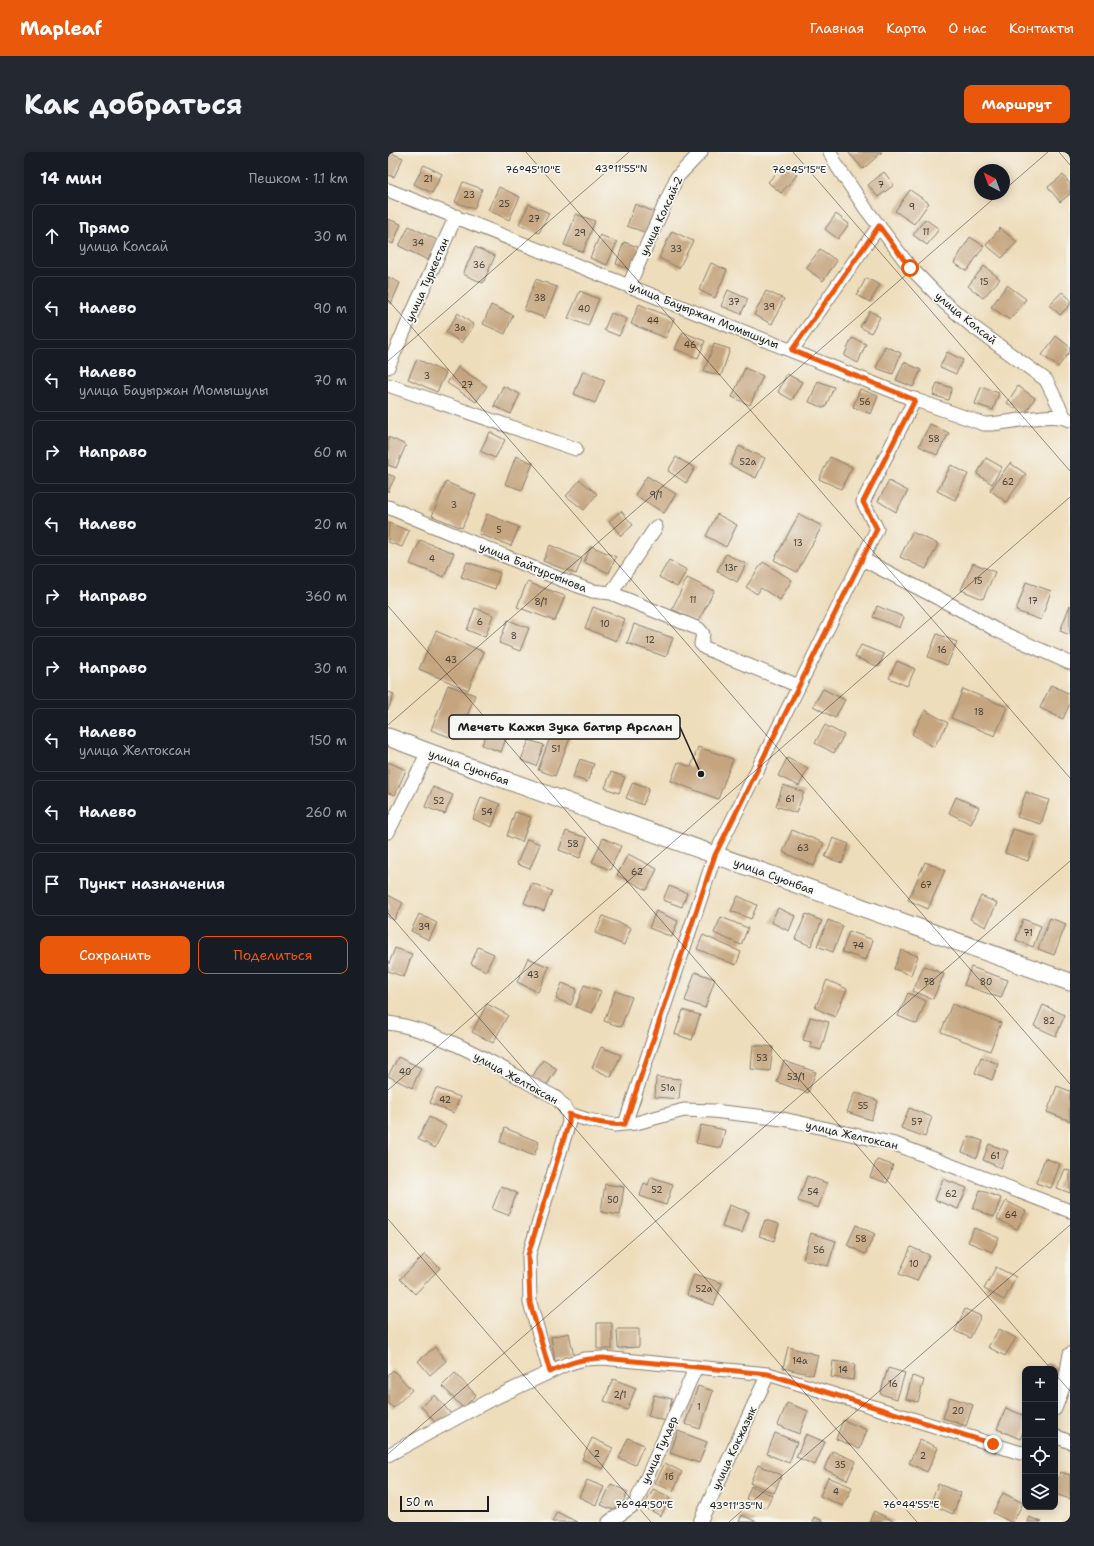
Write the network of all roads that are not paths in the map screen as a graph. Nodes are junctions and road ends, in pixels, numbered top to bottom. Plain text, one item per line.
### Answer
1 (701, 152) edge
2 (830, 152) edge
3 (388, 190) edge
4 (456, 216) junction
5 (879, 226) junction
6 (629, 285) junction
7 (792, 350) junction
8 (388, 367) edge
9 (388, 385) edge
10 (915, 400) junction
11 (1068, 419) edge
12 (576, 449) dead end
13 (388, 507) edge
14 (656, 527) dead end
15 (862, 559) junction
16 (611, 593) junction
17 (1070, 664) edge
18 (799, 686) junction
19 (388, 737) edge
20 (428, 752) junction
21 (388, 832) edge
22 (715, 855) junction
23 (1070, 982) edge
24 (388, 1023) edge
25 (569, 1114) junction
26 (625, 1124) junction
27 (1070, 1211) edge
28 (1070, 1354) edge
29 (696, 1368) junction
30 (550, 1372) junction
31 (768, 1374) junction
32 (1068, 1383) edge
33 (1058, 1403) edge
34 (1058, 1437) edge
35 (1070, 1442) edge
36 (1022, 1453) edge
37 (388, 1455) edge
38 (609, 1522) edge
39 (700, 1522) edge

1 - 6 street, улица Колсай-2
2 - 5 street, улица Колсай
3 - 4 street, улица Бауыржан Момышулы
4 - 6 street, улица Бауыржан Момышулы
4 - 8 street, улица Туркестан
5 - 7 street
5 - 11 street, улица Колсай
6 - 7 street, улица Бауыржан Момышулы
7 - 10 street, улица Бауыржан Момышулы
9 - 12 street
10 - 11 street, улица Бауыржан Момышулы
10 - 15 street
13 - 16 street, улица Байтурсынова
14 - 16 street
15 - 17 street
15 - 18 street
16 - 18 street, улица Байтурсынова
18 - 22 street
19 - 20 main road, улица Суюнбая
20 - 21 street
20 - 22 main road, улица Суюнбая
22 - 23 main road, улица Суюнбая
22 - 26 street
24 - 25 street, улица Желтоксан
25 - 26 street, улица Желтоксан
25 - 30 street
26 - 27 street, улица Желтоксан
28 - 32 street
29 - 30 street
29 - 31 street
29 - 38 street, улица Гулдер
30 - 37 street
31 - 36 street
31 - 39 street, улица Кокжазык
32 - 33 street
34 - 35 street

